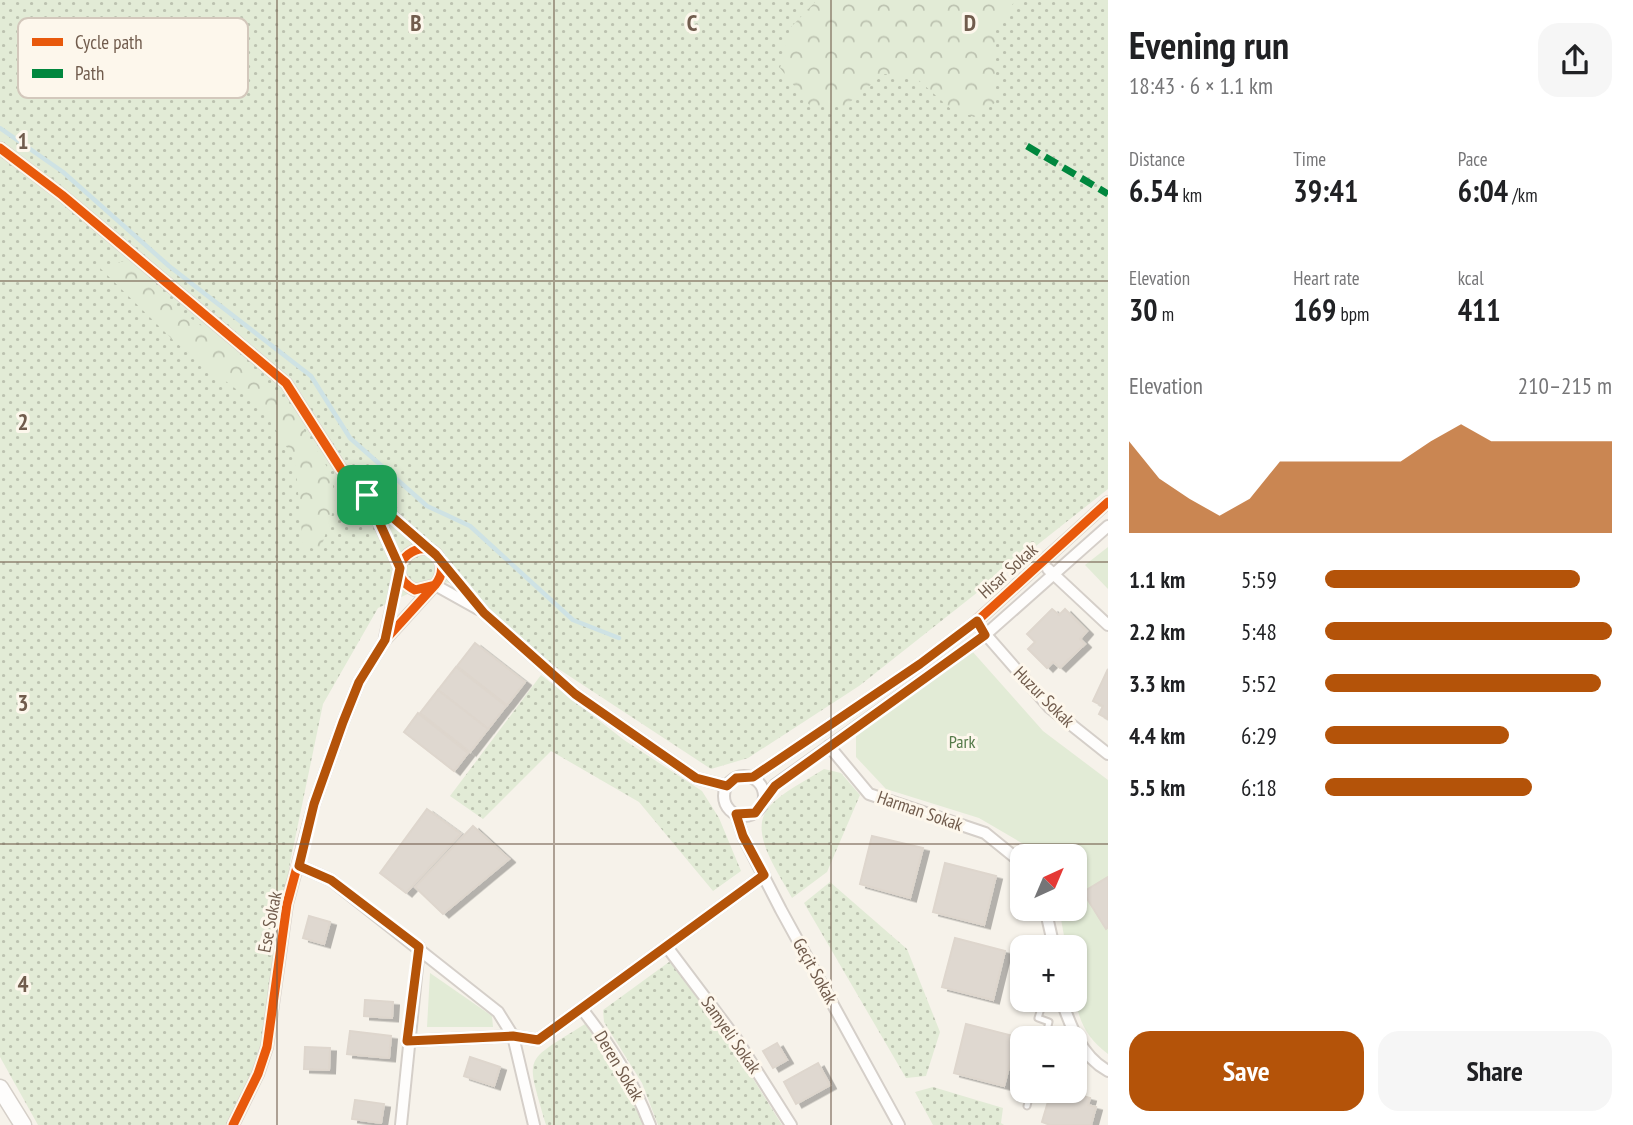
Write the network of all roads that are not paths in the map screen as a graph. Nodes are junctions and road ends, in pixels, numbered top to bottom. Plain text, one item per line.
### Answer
1 (0, 148) edge
2 (367, 495) junction
3 (1108, 502) edge
4 (1108, 526) edge
5 (436, 556) junction
6 (1040, 564) junction
7 (400, 568) junction
8 (1052, 573) junction
9 (435, 585) junction
10 (484, 613) junction
11 (977, 621) junction
12 (1108, 625) edge
13 (985, 635) junction
14 (385, 640) junction
15 (829, 746) junction
16 (1108, 754) edge
17 (753, 777) junction
18 (727, 786) junction
19 (764, 801) junction
20 (736, 814) junction
21 (1010, 854) edge
22 (299, 866) junction
23 (764, 875) junction
24 (419, 947) junction
25 (667, 947) junction
26 (582, 1009) junction
27 (1040, 1012) edge
28 (1066, 1012) edge
29 (1048, 1026) edge
30 (513, 1036) junction
31 (407, 1041) junction
32 (1108, 1071) edge
33 (0, 1088) edge
34 (1028, 1103) edge
35 (1027, 1106) dead end
36 (23, 1125) edge
37 (233, 1125) edge
38 (401, 1125) edge
39 (534, 1125) edge
40 (650, 1125) edge
41 (791, 1125) edge
42 (900, 1125) edge

1 - 2 street
2 - 5 street
2 - 7 street
3 - 6 street, Hisar Sokak
4 - 8 street, Hisar Sokak
5 - 7 street
5 - 9 street
5 - 10 street
6 - 8 street
6 - 11 street, Hisar Sokak
7 - 9 street
7 - 14 street
8 - 12 street
8 - 13 street, Hisar Sokak
9 - 10 street
9 - 14 street, Ese Sokak
10 - 18 street
11 - 13 street, Huzur Sokak
11 - 17 street, Hisar Sokak
13 - 15 street, Hisar Sokak
13 - 16 street, Huzur Sokak
14 - 22 street, Ese Sokak
15 - 19 street, Hisar Sokak
15 - 21 street, Harman Sokak
17 - 18 street
17 - 19 street
18 - 20 street
19 - 20 street
20 - 23 street, Geçit Sokak
22 - 24 street
22 - 37 street, Ese Sokak
23 - 25 street
23 - 42 street, Geçit Sokak
24 - 30 street
24 - 31 street
25 - 26 street
25 - 41 street, Samyeli Sokak
26 - 30 street
26 - 40 street, Deren Sokak
27 - 29 lane
28 - 32 street
30 - 31 street
30 - 39 street
31 - 38 street
33 - 36 main road
34 - 35 lane

